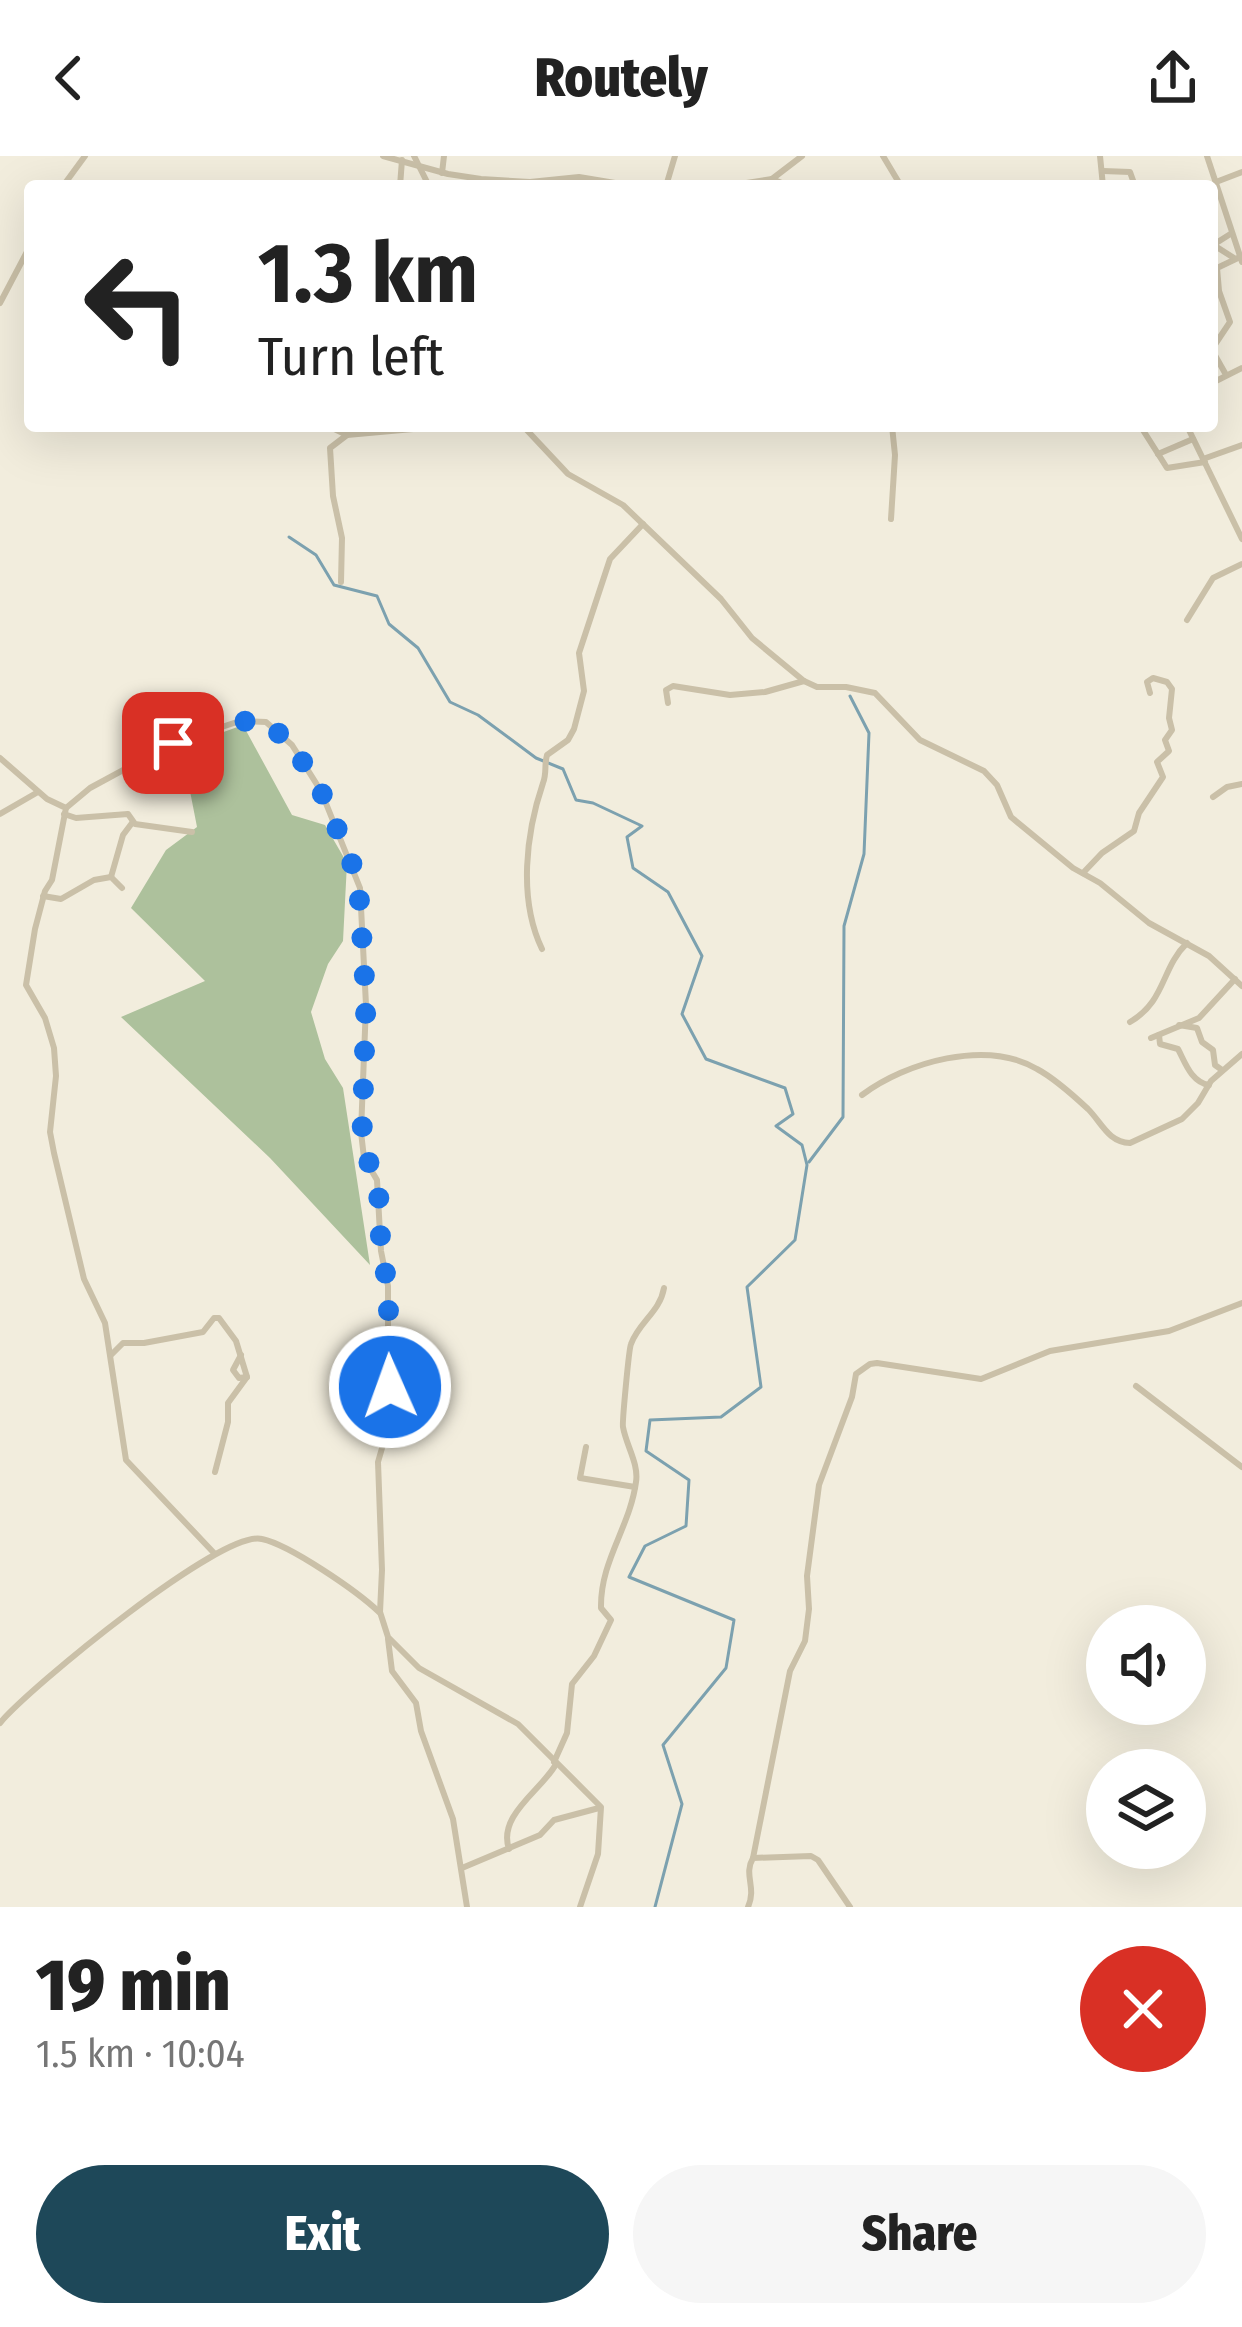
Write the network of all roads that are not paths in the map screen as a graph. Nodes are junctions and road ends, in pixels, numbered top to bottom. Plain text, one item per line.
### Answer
1 (383, 156) edge
2 (414, 156) edge
3 (444, 156) edge
4 (802, 156) edge
5 (1100, 156) edge
6 (402, 160) junction
7 (420, 165) junction
8 (1102, 171) junction
9 (442, 173) junction
10 (772, 178) junction
11 (400, 180) edge
12 (426, 180) edge
13 (502, 180) edge
14 (543, 180) edge
15 (597, 180) edge
16 (761, 180) edge
17 (776, 180) edge
18 (1103, 180) edge
19 (1133, 180) edge
20 (1218, 193) edge
21 (1242, 226) edge
22 (1232, 232) junction
23 (1218, 240) edge
24 (24, 257) edge
25 (1239, 259) edge
26 (1218, 280) edge
27 (0, 303) edge
28 (1218, 340) edge
29 (1218, 360) edge
30 (1242, 368) edge
31 (1225, 373) junction
32 (1218, 378) edge
33 (339, 432) edge
34 (387, 432) edge
35 (529, 432) edge
36 (893, 432) edge
37 (1144, 432) edge
38 (1190, 432) edge
39 (347, 436) junction
40 (1193, 439) junction
41 (1242, 445) edge
42 (1159, 454) junction
43 (1204, 460) junction
44 (891, 519) dead end
45 (643, 524) junction
46 (1242, 539) edge
47 (1242, 564) edge
48 (341, 582) dead end
49 (1187, 620) dead end
50 (804, 681) junction
51 (1150, 692) dead end
52 (668, 703) dead end
53 (0, 758) edge
54 (1242, 784) edge
55 (38, 792) junction
56 (1213, 797) dead end
57 (65, 811) junction
58 (0, 814) edge
59 (132, 823) junction
60 (192, 832) dead end
61 (1083, 873) junction
62 (111, 877) junction
63 (122, 888) dead end
64 (43, 896) junction
65 (1187, 943) junction
66 (542, 949) dead end
67 (1238, 982) edge
68 (1130, 1022) dead end
69 (1180, 1025) junction
70 (1242, 1054) edge
71 (1222, 1070) junction
72 (1209, 1084) junction
73 (862, 1095) dead end
74 (664, 1288) dead end
75 (1242, 1304) edge
76 (241, 1355) junction
77 (110, 1357) junction
78 (247, 1377) junction
79 (1136, 1386) dead end
80 (586, 1447) dead end
81 (1242, 1467) edge
82 (214, 1472) dead end
83 (635, 1487) junction
84 (214, 1553) junction
85 (380, 1612) junction
86 (388, 1637) junction
87 (0, 1723) edge
88 (555, 1763) junction
89 (601, 1808) junction
90 (508, 1849) junction
91 (753, 1858) junction
92 (462, 1868) junction
93 (467, 1907) edge
94 (580, 1907) edge
95 (748, 1907) edge
96 (850, 1907) edge

1 - 6 street
2 - 7 street
3 - 9 street
4 - 10 street
5 - 8 street
6 - 7 street
6 - 11 street
7 - 9 street
7 - 12 street
8 - 18 street
8 - 19 street
9 - 13 street
10 - 16 street
10 - 17 street
14 - 15 street
20 - 22 street
21 - 22 street
22 - 23 street
22 - 25 street
24 - 27 street
26 - 28 street
29 - 31 street
30 - 31 street
31 - 32 street
33 - 39 street
34 - 39 street
35 - 45 street
36 - 44 street
37 - 42 street
38 - 40 street
39 - 48 street
40 - 42 street
40 - 43 street
41 - 43 street
42 - 43 street
43 - 46 street
45 - 50 street
45 - 66 street
47 - 49 street
50 - 52 street
50 - 61 street
51 - 61 street
53 - 55 street
54 - 56 street
55 - 57 street
55 - 58 street
57 - 59 street
57 - 64 street
57 - 85 street
59 - 60 street
59 - 62 street
61 - 65 street
62 - 63 street
62 - 64 street
64 - 77 street
65 - 67 street
65 - 68 street
67 - 69 street
69 - 71 street
69 - 72 street
70 - 71 street
71 - 72 street
72 - 73 street
74 - 83 street
75 - 91 street
76 - 77 street
76 - 78 street
76 - 78 street
77 - 84 street
78 - 82 street
79 - 81 street
80 - 83 street
83 - 88 street
84 - 85 street
84 - 87 street
85 - 86 street
86 - 88 street
86 - 92 street
88 - 89 street
88 - 90 street
89 - 90 street
89 - 94 street
90 - 92 street
91 - 95 street
91 - 96 street
92 - 93 street

